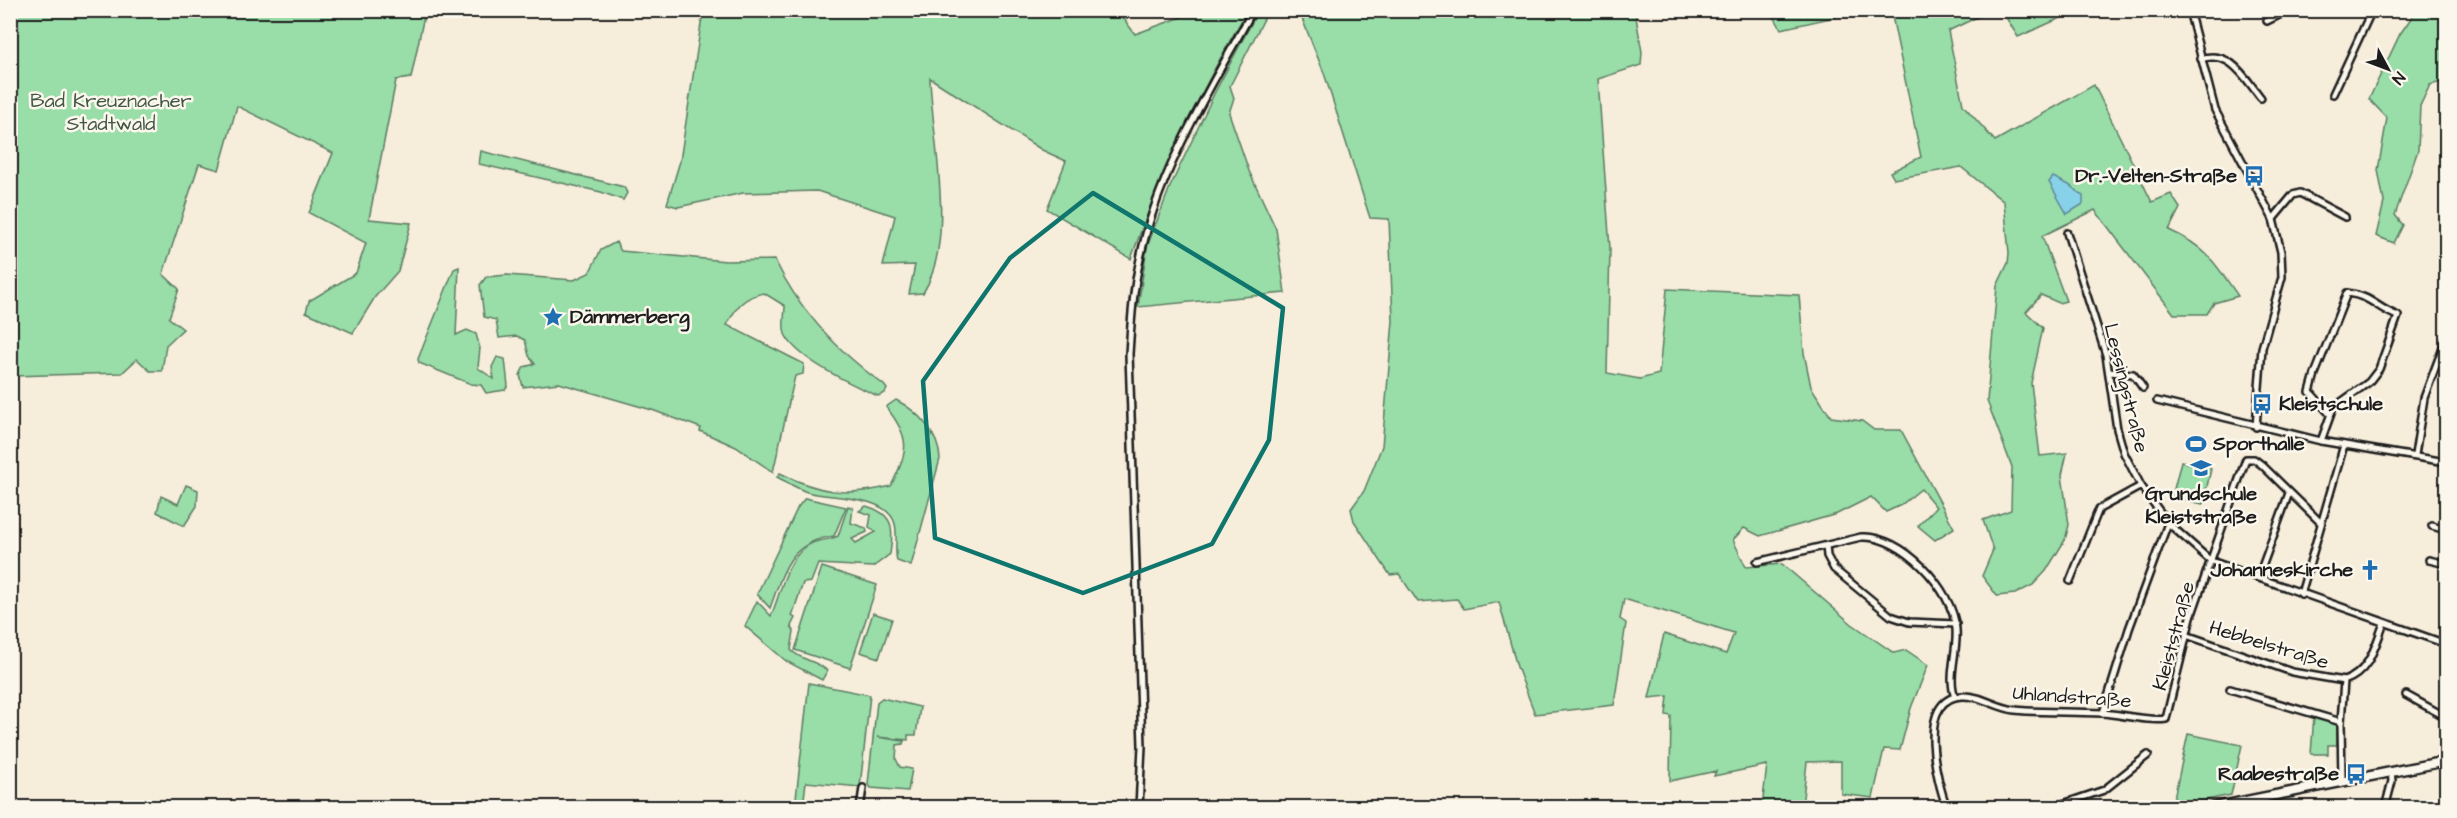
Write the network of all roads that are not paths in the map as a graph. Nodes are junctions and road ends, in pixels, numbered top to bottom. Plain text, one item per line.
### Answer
1 (1253, 10) edge
2 (2189, 10) edge
3 (2289, 10) edge
4 (2358, 10) edge
5 (2370, 13) edge
6 (2267, 21) dead end
7 (2201, 59) junction
8 (2333, 94) dead end
9 (2261, 98) dead end
10 (2344, 217) dead end
11 (2273, 219) junction
12 (2067, 233) dead end
13 (2446, 339) edge
14 (2109, 372) junction
15 (2143, 388) dead end
16 (2157, 401) dead end
17 (2330, 414) junction
18 (2256, 427) junction
19 (2321, 441) junction
20 (2344, 445) junction
21 (2415, 455) junction
22 (2446, 462) edge
23 (2141, 486) junction
24 (2289, 494) junction
25 (2168, 523) junction
26 (2321, 523) junction
27 (2432, 526) dead end
28 (2446, 530) edge
29 (1826, 546) junction
30 (2429, 560) dead end
31 (2211, 561) junction
32 (1757, 562) dead end
33 (2446, 564) edge
34 (2258, 578) junction
35 (2070, 581) dead end
36 (2301, 594) junction
37 (2384, 623) junction
38 (1956, 624) junction
39 (2446, 632) edge
40 (2186, 635) junction
41 (2445, 644) edge
42 (2344, 681) junction
43 (2230, 689) dead end
44 (2406, 695) dead end
45 (1954, 697) junction
46 (2103, 713) junction
47 (2446, 717) edge
48 (2166, 719) joint
49 (2341, 722) junction
50 (2148, 755) dead end
51 (2446, 760) edge
52 (2391, 771) junction
53 (2342, 782) junction
54 (863, 788) dead end
55 (860, 807) edge
56 (1139, 807) edge
57 (1947, 807) edge
58 (2051, 807) edge
59 (2211, 807) edge
60 (2385, 807) edge

1 - 56 street
2 - 7 street
3 - 6 street
4 - 5 street
5 - 8 street
7 - 9 street
7 - 11 street
10 - 11 street
11 - 18 street
12 - 14 street, Lessingstraße
13 - 21 street
14 - 15 street
14 - 23 street, Lessingstraße
16 - 18 street
17 - 17 street
17 - 19 street
18 - 19 street
19 - 20 street
20 - 21 street
20 - 26 street
21 - 22 street
23 - 25 street, Lessingstraße
23 - 35 street
24 - 26 street
24 - 31 street, Kleiststraße
24 - 34 street
25 - 31 street, Lessingstraße
25 - 46 street
26 - 36 street
27 - 28 street
29 - 32 street
29 - 38 street
29 - 38 street
30 - 33 street
31 - 34 street, Lessingstraße
31 - 40 street, Kleiststraße
34 - 36 street, Lessingstraße
36 - 37 street, Lessingstraße
37 - 41 street, Lessingstraße
37 - 42 street
38 - 45 street
39 - 41 street
40 - 42 street, Hebbelstraße
40 - 48 street, Kleiststraße
42 - 49 street
43 - 49 street
44 - 47 street
45 - 46 street, Uhlandstraße
45 - 57 street
46 - 48 street, Uhlandstraße
49 - 53 street
50 - 58 street
51 - 52 street
52 - 53 street
52 - 60 street
53 - 59 street
54 - 55 street

